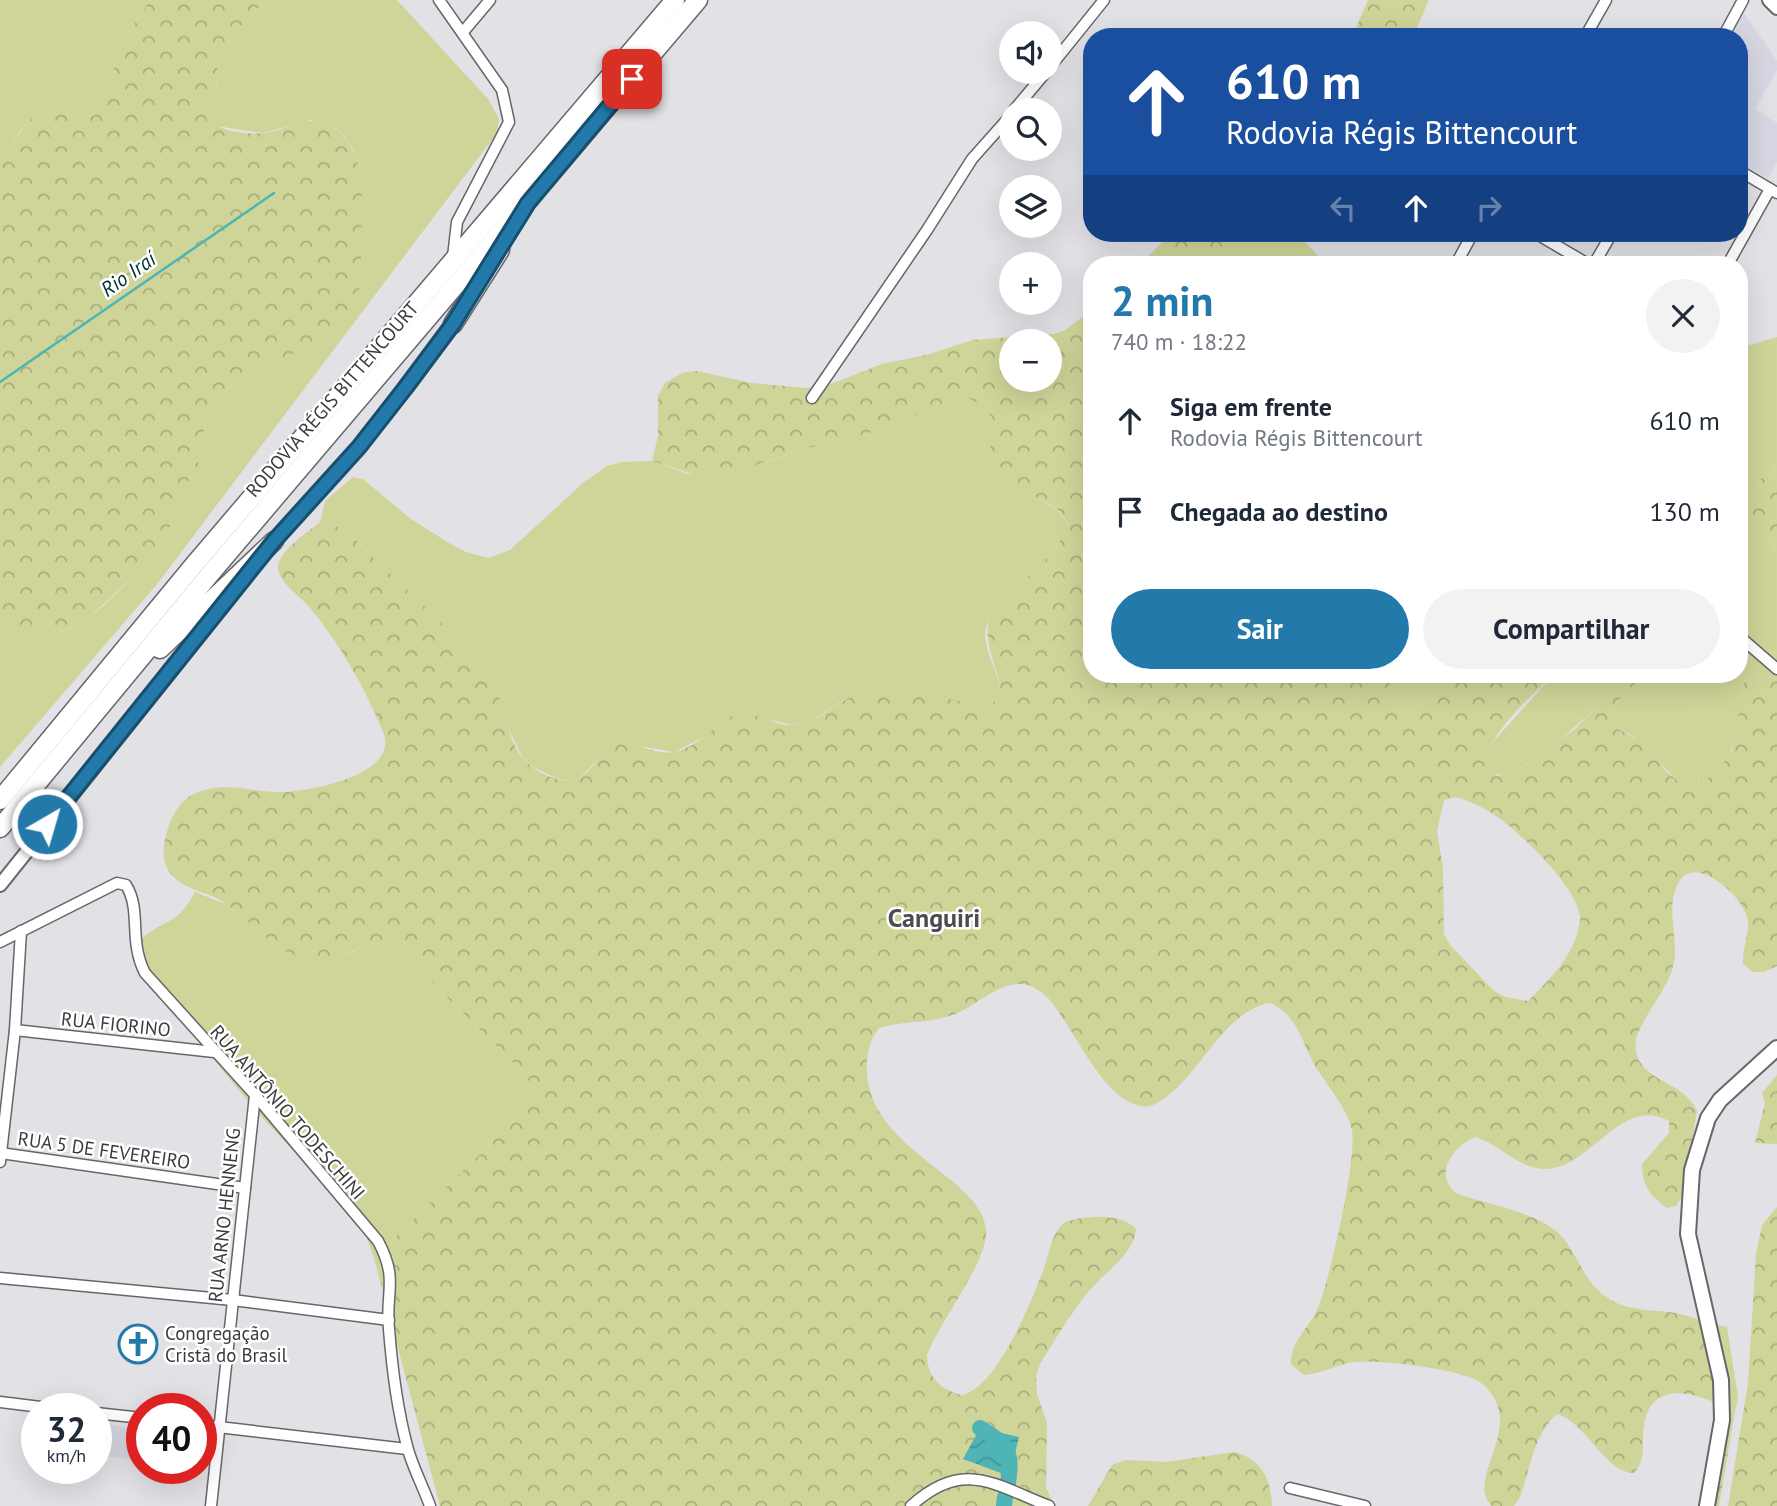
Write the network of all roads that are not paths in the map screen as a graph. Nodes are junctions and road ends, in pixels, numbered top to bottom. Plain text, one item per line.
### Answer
1 (439, 0) edge
2 (490, 0) edge
3 (674, 0) edge
4 (698, 0) edge
5 (1104, 0) edge
6 (1606, 0) edge
7 (1744, 0) edge
8 (1769, 0) edge
9 (1777, 8) edge
10 (1590, 28) edge
11 (1728, 28) edge
12 (463, 32) junction
13 (1062, 52) edge
14 (1036, 84) edge
15 (1025, 98) edge
16 (999, 128) edge
17 (1748, 176) edge
18 (1774, 191) edge
19 (528, 203) junction
20 (1748, 232) edge
21 (1550, 242) edge
22 (1574, 256) edge
23 (452, 263) junction
24 (453, 324) joint
25 (812, 398) dead end
26 (274, 541) junction
27 (1748, 644) edge
28 (1777, 669) edge
29 (101, 704) junction
30 (0, 800) edge
31 (0, 828) edge
32 (0, 885) edge
33 (21, 931) junction
34 (0, 942) edge
35 (15, 1030) junction
36 (1777, 1048) edge
37 (214, 1052) junction
38 (255, 1095) junction
39 (0, 1156) edge
40 (245, 1188) junction
41 (0, 1278) edge
42 (233, 1300) junction
43 (389, 1320) junction
44 (0, 1402) edge
45 (21, 1405) edge
46 (217, 1427) edge
47 (220, 1427) junction
48 (407, 1448) junction
49 (1290, 1488) dead end
50 (211, 1506) edge
51 (430, 1506) edge
52 (911, 1506) edge
53 (1049, 1506) edge
54 (1365, 1506) edge
55 (1707, 1506) edge

1 - 12 street
2 - 12 street
3 - 23 highway, RODOVIA RÉGIS BITTENCOURT
4 - 19 highway, RODOVIA RÉGIS BITTENCOURT
5 - 13 street
6 - 10 street
7 - 11 street
8 - 9 street
12 - 23 street
14 - 15 street
16 - 25 street
17 - 18 street
18 - 20 street
19 - 24 highway
19 - 29 highway, RODOVIA RÉGIS BITTENCOURT
21 - 22 street
23 - 30 highway, RODOVIA RÉGIS BITTENCOURT
24 - 26 street
26 - 29 highway
26 - 32 street
27 - 28 street
29 - 31 highway, RODOVIA RÉGIS BITTENCOURT
33 - 34 street, RUA ANTÔNIO TODESCHINI
33 - 35 street
33 - 37 street, RUA ANTÔNIO TODESCHINI
35 - 37 street, RUA FIORINO
35 - 39 street
36 - 55 main road
37 - 38 street, RUA ANTÔNIO TODESCHINI
38 - 40 street, RUA ARNO HENNENG
38 - 43 street, RUA ANTÔNIO TODESCHINI
39 - 40 street, RUA 5 DE FEVEREIRO
40 - 42 street, RUA ARNO HENNENG
41 - 42 street
42 - 43 street
42 - 47 street, RUA ARNO HENNENG
43 - 48 street, RUA ANTÔNIO TODESCHINI
44 - 45 street
46 - 47 street
47 - 48 street
47 - 50 street, RUA ARNO HENNENG
48 - 51 street, RUA ANTÔNIO TODESCHINI
49 - 54 street
52 - 53 street

